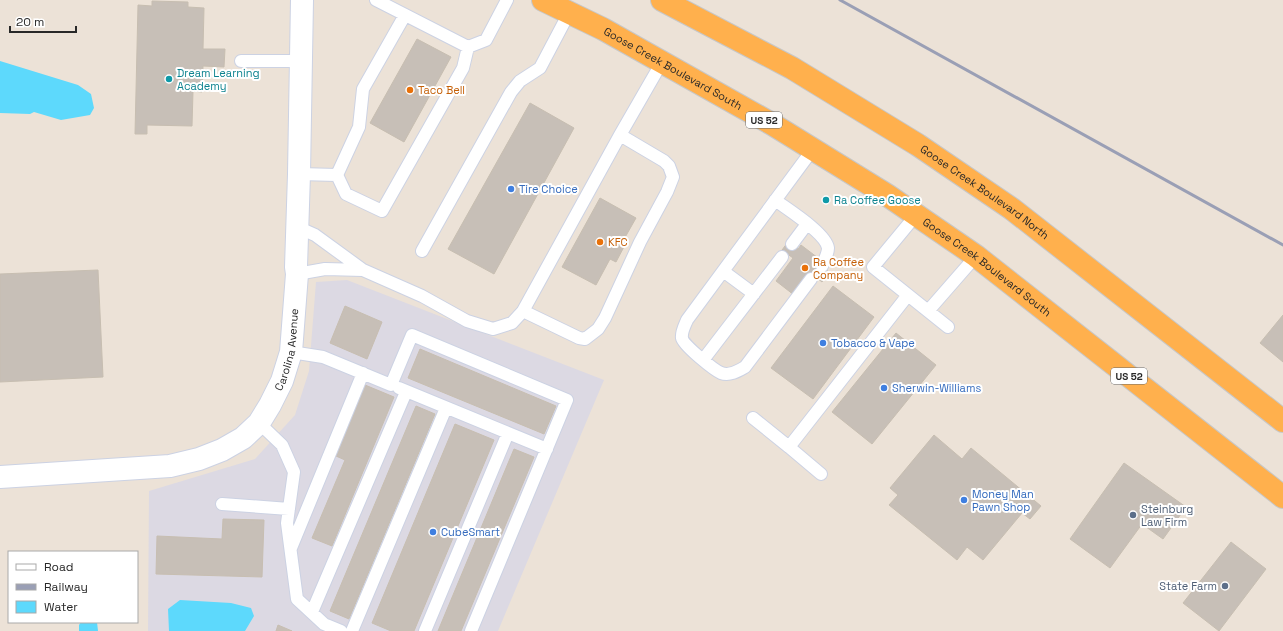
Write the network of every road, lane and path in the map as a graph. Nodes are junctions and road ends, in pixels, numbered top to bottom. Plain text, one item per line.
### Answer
1 (302, 0) edge
2 (376, 0) edge
3 (507, 0) edge
4 (542, 0) edge
5 (662, 0) edge
6 (569, 12) junction
7 (405, 15) junction
8 (468, 47) junction
9 (241, 61) dead end
10 (300, 61) junction
11 (662, 62) junction
12 (620, 135) junction
13 (812, 149) junction
14 (299, 174) junction
15 (337, 176) junction
16 (775, 200) junction
17 (916, 215) junction
18 (807, 224) junction
19 (297, 227) junction
20 (792, 244) dead end
21 (422, 251) dead end
22 (976, 256) junction
23 (782, 257) dead end
24 (822, 266) dead end
25 (363, 270) junction
26 (723, 271) junction
27 (297, 274) junction
28 (812, 279) dead end
29 (754, 294) junction
30 (908, 295) junction
31 (523, 311) junction
32 (928, 311) junction
33 (948, 327) dead end
34 (291, 352) junction
35 (703, 360) junction
36 (363, 373) junction
37 (391, 385) junction
38 (406, 392) junction
39 (446, 408) junction
40 (753, 418) dead end
41 (1283, 421) edge
42 (258, 423) junction
43 (508, 433) junction
44 (789, 447) junction
45 (547, 449) junction
46 (821, 474) dead end
47 (0, 477) edge
48 (1283, 497) edge
49 (222, 504) dead end
50 (289, 509) junction
51 (291, 549) junction
52 (312, 612) junction
53 (341, 631) edge
54 (352, 631) edge
55 (425, 631) edge
56 (471, 631) edge

1 - 10 street, Carolina Avenue
2 - 7 lane
3 - 8 lane
4 - 6 highway, Goose Creek Boulevard South / US 52
5 - 41 highway, Goose Creek Boulevard North
6 - 11 highway, Goose Creek Boulevard South / US 52
6 - 21 lane
7 - 8 lane
7 - 15 lane
8 - 15 lane
9 - 10 lane
10 - 14 street, Carolina Avenue
11 - 12 lane
11 - 13 highway, Goose Creek Boulevard South / US 52
12 - 31 lane
12 - 31 lane
13 - 16 lane
13 - 17 highway, Goose Creek Boulevard South / US 52
14 - 15 lane
14 - 19 street, Carolina Avenue
16 - 18 lane
16 - 26 lane
17 - 22 highway, Goose Creek Boulevard South / US 52
17 - 30 lane
18 - 20 lane
18 - 24 lane
19 - 25 lane
19 - 27 street, Carolina Avenue
22 - 32 lane
22 - 48 highway, Goose Creek Boulevard South / US 52
23 - 29 lane
25 - 27 lane
25 - 31 lane
26 - 29 lane
26 - 35 lane
27 - 34 street, Carolina Avenue
28 - 35 lane
29 - 35 lane
30 - 32 lane
30 - 44 lane
32 - 33 lane
34 - 36 lane
34 - 42 street, Carolina Avenue
36 - 37 lane
36 - 51 lane
37 - 38 lane
37 - 45 lane
38 - 39 lane
38 - 52 lane
39 - 43 lane
39 - 54 lane
40 - 44 lane
42 - 47 street, Carolina Avenue
42 - 50 lane
43 - 45 lane
43 - 55 lane
44 - 46 lane
45 - 56 lane
49 - 50 lane
50 - 51 lane
51 - 52 lane
52 - 53 lane

